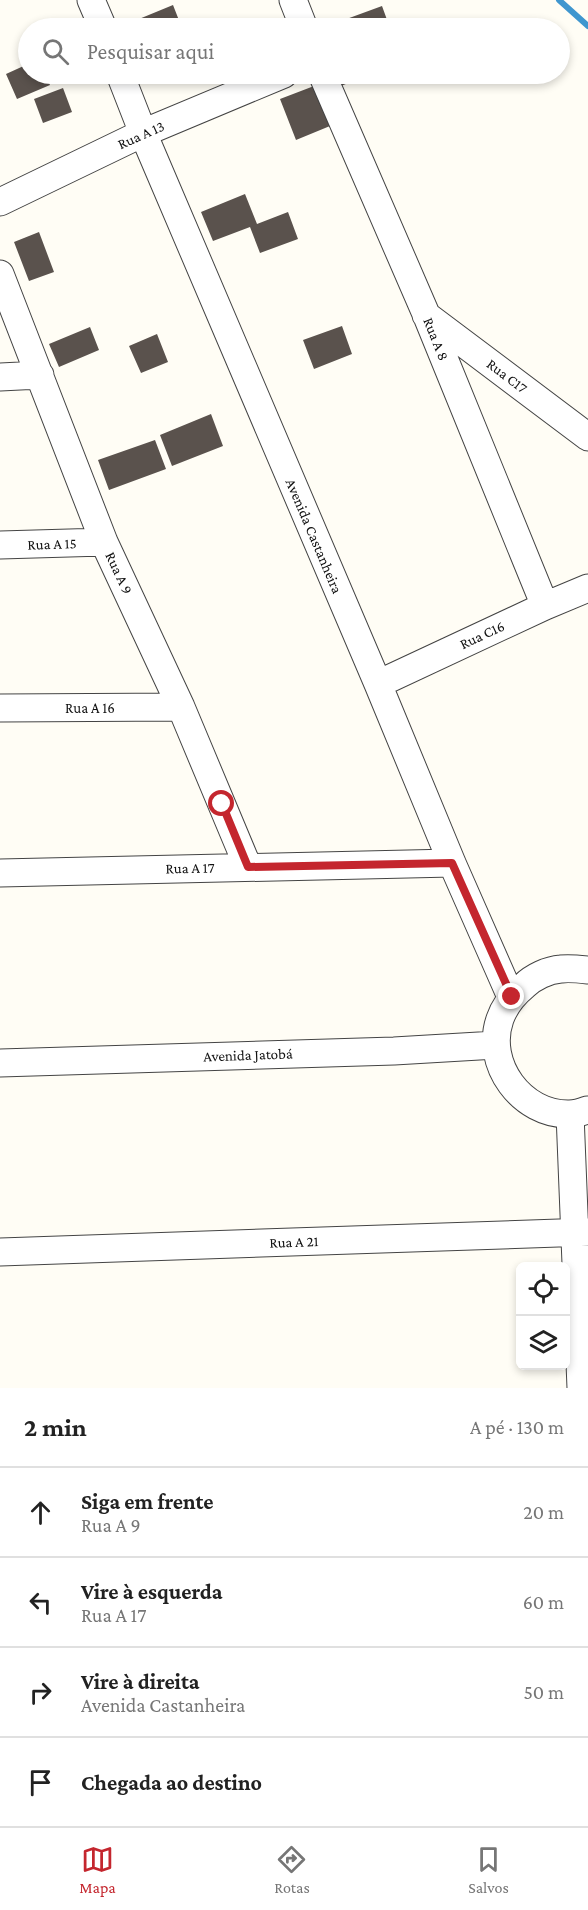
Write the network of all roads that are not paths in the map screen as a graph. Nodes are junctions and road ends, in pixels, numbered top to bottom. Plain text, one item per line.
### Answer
1 (91, 0) edge
2 (293, 0) edge
3 (98, 18) edge
4 (300, 18) edge
5 (124, 84) edge
6 (260, 84) edge
7 (326, 84) edge
8 (143, 133) junction
9 (0, 202) edge
10 (0, 274) edge
11 (426, 314) junction
12 (40, 375) junction
13 (0, 376) edge
14 (588, 437) edge
15 (104, 542) junction
16 (0, 545) edge
17 (588, 588) edge
18 (545, 606) junction
19 (378, 684) junction
20 (181, 707) junction
21 (0, 708) edge
22 (452, 863) junction
23 (248, 867) junction
24 (0, 873) edge
25 (588, 970) edge
26 (512, 997) junction
27 (496, 1045) junction
28 (0, 1063) edge
29 (579, 1112) edge
30 (582, 1232) edge
31 (0, 1252) edge
32 (581, 1388) edge

1 - 3 street
2 - 4 street
5 - 8 street, Avenida Castanheira
6 - 8 street, Rua A 13
7 - 11 street, Rua A 8
8 - 9 street, Rua A 13
8 - 19 street, Avenida Castanheira
10 - 12 street, Rua A 9
11 - 14 street, Rua C17
11 - 18 street, Rua A 8
12 - 13 street
12 - 15 street, Rua A 9
15 - 16 street, Rua A 15
15 - 20 street, Rua A 9
17 - 18 street, Rua C16
18 - 19 street, Rua C16
19 - 22 street, Avenida Castanheira
20 - 21 street, Rua A 16
20 - 23 street, Rua A 9
22 - 23 street, Rua A 17
22 - 26 street, Avenida Castanheira
23 - 24 street, Rua A 17
25 - 26 street
26 - 27 street
27 - 28 street, Avenida Jatobá
27 - 29 street
29 - 30 street
30 - 31 street, Rua A 21
30 - 32 street

